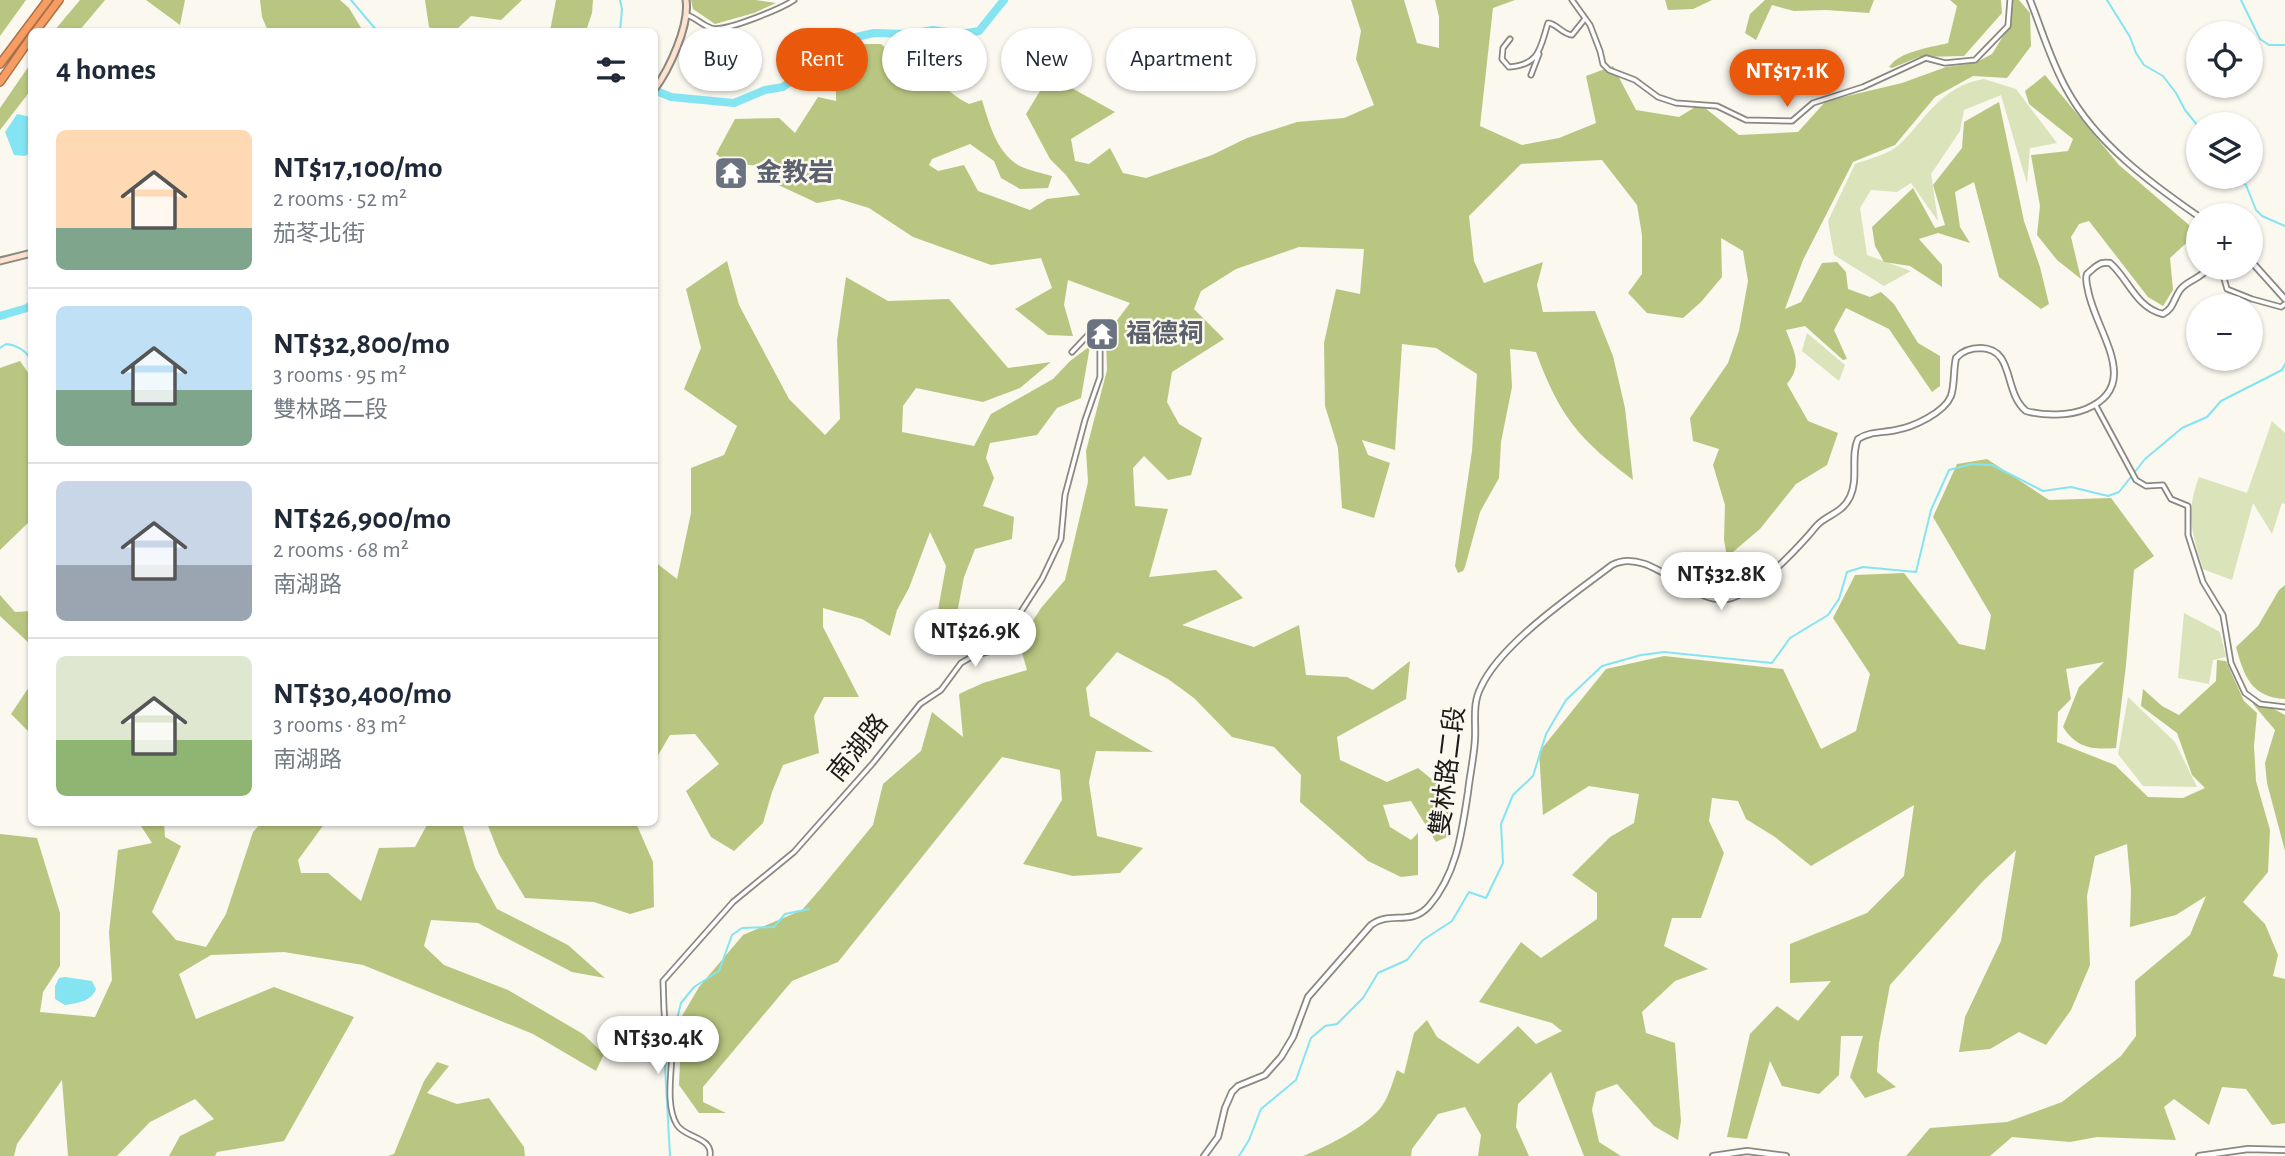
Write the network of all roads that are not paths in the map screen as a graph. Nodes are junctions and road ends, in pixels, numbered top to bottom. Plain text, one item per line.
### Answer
1 (48, 0) edge
2 (60, 0) edge
3 (686, 0) edge
4 (794, 0) edge
5 (2010, 0) edge
6 (2030, 0) edge
7 (1574, 1) edge
8 (687, 15) junction
9 (1584, 20) junction
10 (38, 28) edge
11 (1510, 39) dead end
12 (28, 42) edge
13 (1539, 52) junction
14 (0, 64) edge
15 (1531, 75) dead end
16 (0, 82) edge
17 (658, 84) edge
18 (2186, 208) edge
19 (28, 254) edge
20 (0, 261) edge
21 (2263, 275) edge
22 (2195, 280) edge
23 (2224, 280) edge
24 (2285, 301) edge
25 (1072, 352) dead end
26 (2095, 404) junction
27 (2285, 707) edge
28 (2285, 1150) edge
29 (710, 1156) edge
30 (1204, 1156) edge
31 (1713, 1156) edge
32 (1786, 1156) edge
33 (2199, 1156) edge

1 - 14 highway
2 - 10 highway
3 - 8 main road
4 - 8 street
5 - 9 street
6 - 18 street
7 - 9 street
8 - 17 main road
9 - 13 street
11 - 13 street
12 - 16 highway
13 - 15 street
19 - 20 main road
21 - 24 street
22 - 26 street
23 - 24 street
25 - 29 street, 南湖路
26 - 27 street
26 - 30 street, 雙林路二段
28 - 33 street
31 - 32 street

